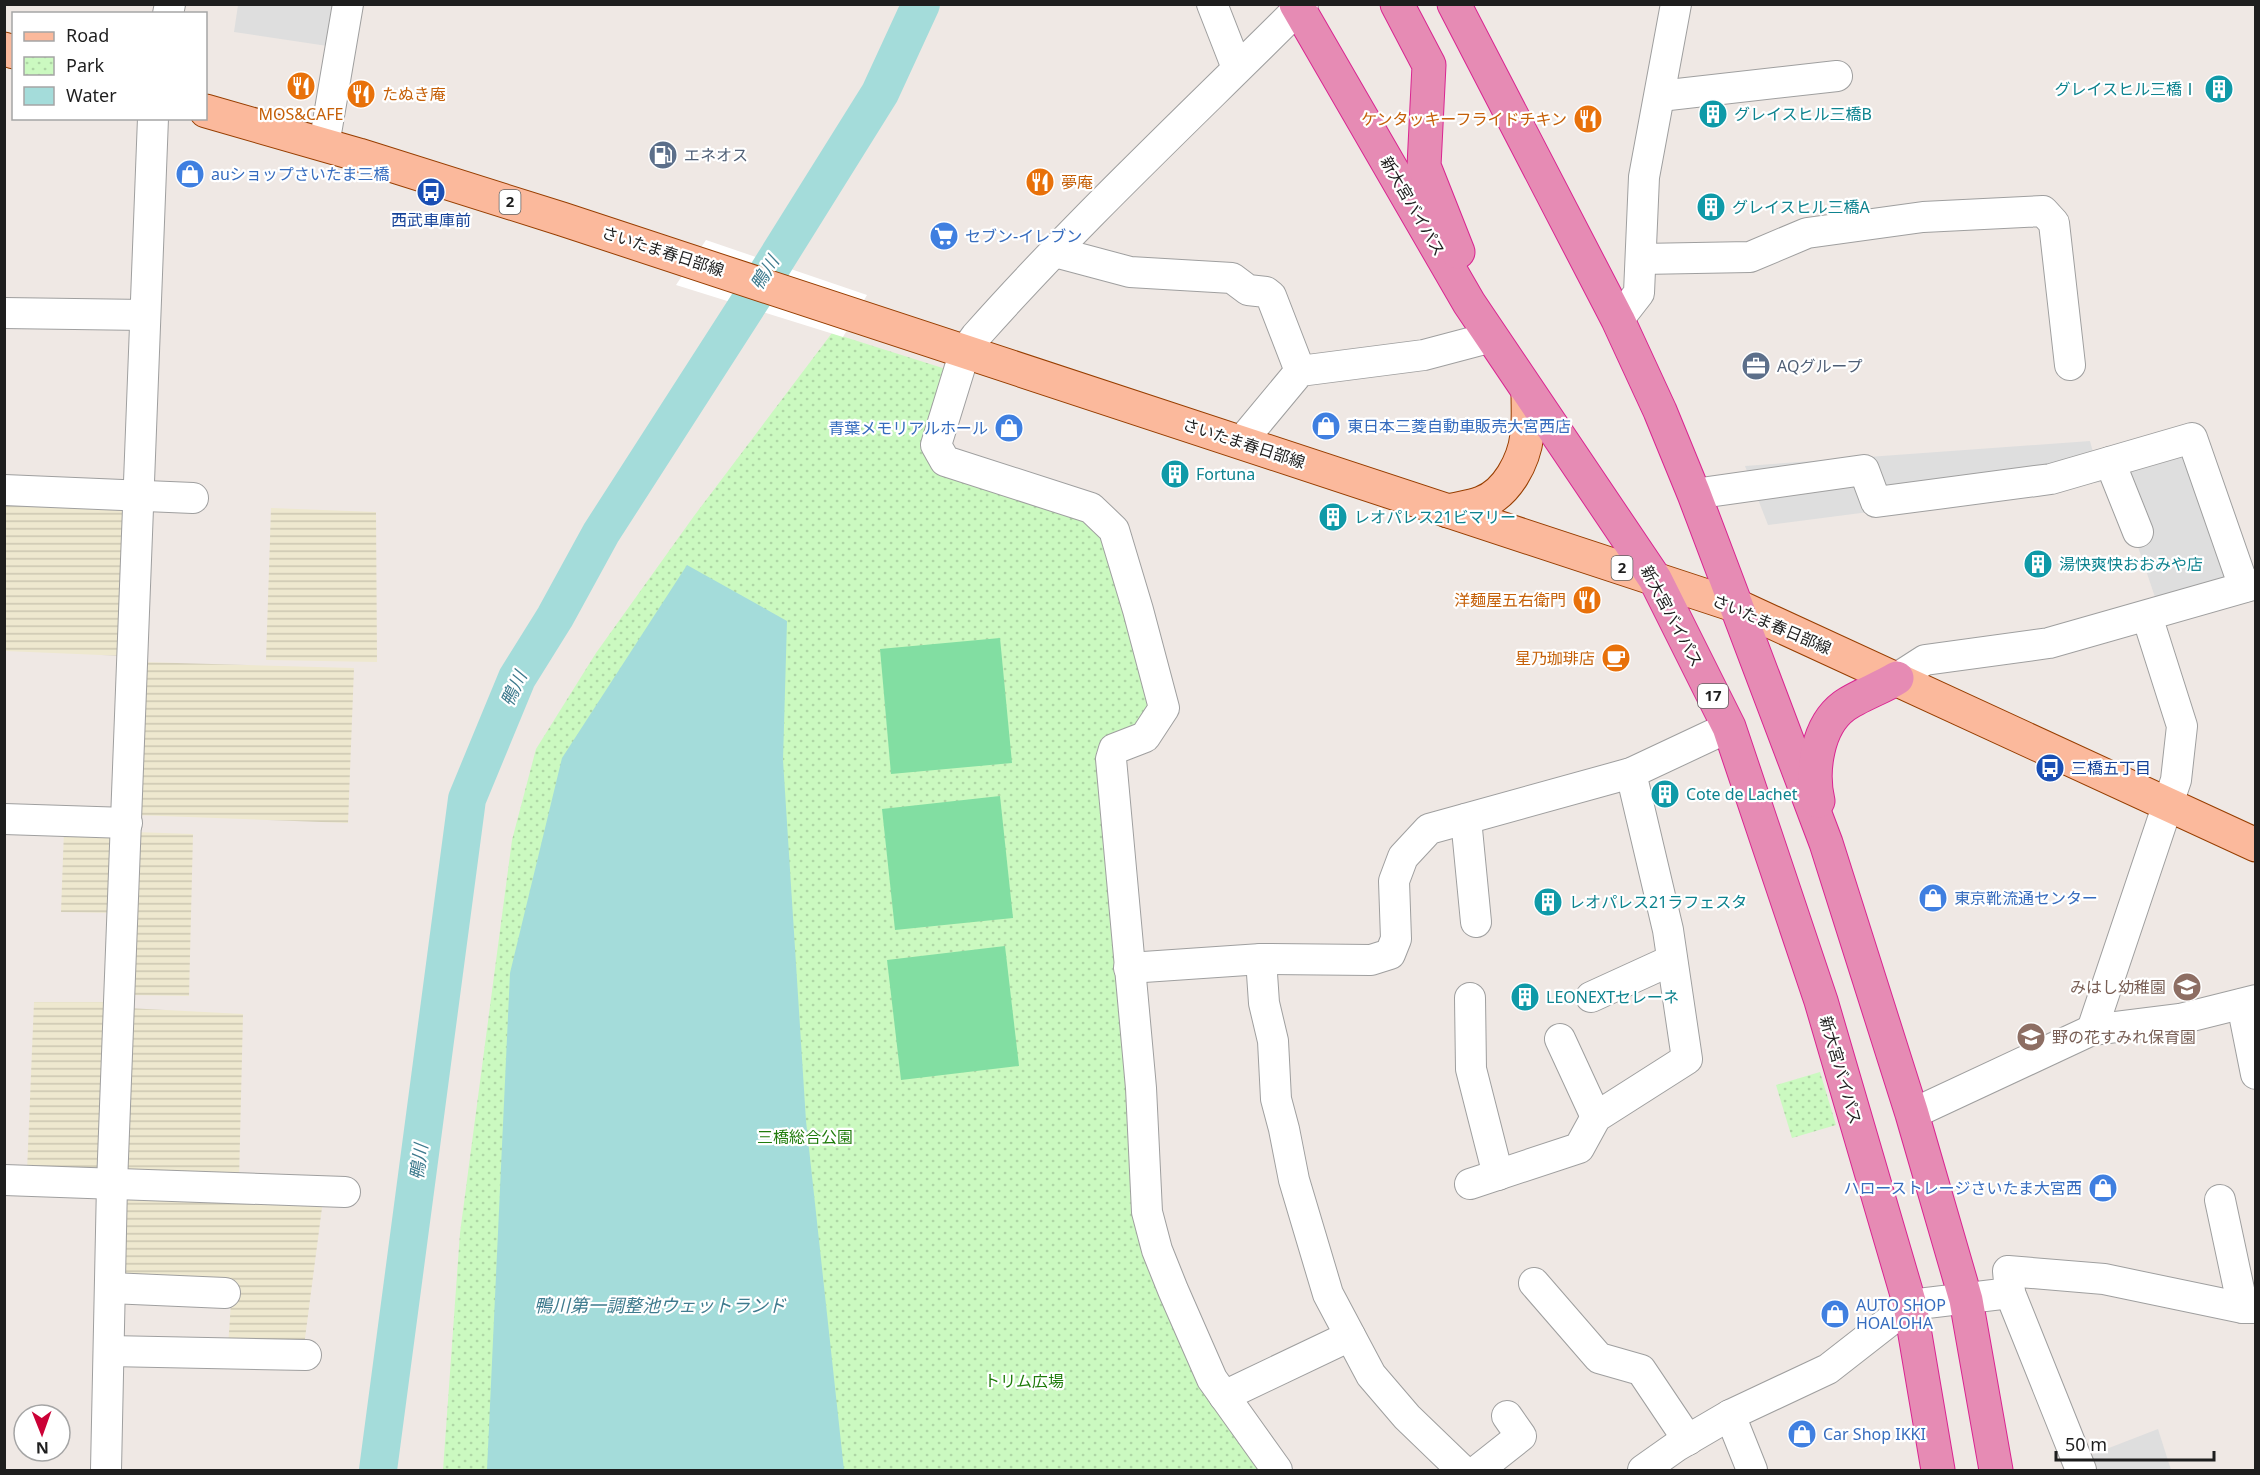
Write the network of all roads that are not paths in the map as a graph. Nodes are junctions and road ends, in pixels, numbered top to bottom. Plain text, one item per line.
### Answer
1 (348, 4) edge
2 (1212, 4) edge
3 (1397, 4) edge
4 (1454, 4) edge
5 (1676, 4) edge
6 (1299, 6) edge
7 (1236, 68) junction
8 (1837, 76) dead end
9 (1659, 96) junction
10 (207, 111) edge
11 (153, 120) edge
12 (324, 145) junction
13 (1056, 252) junction
14 (1641, 260) junction
15 (4, 313) edge
16 (146, 315) junction
17 (1618, 320) junction
18 (1492, 337) junction
19 (965, 351) junction
20 (2070, 365) dead end
21 (1300, 371) junction
22 (1528, 393) junction
23 (1241, 442) junction
24 (2110, 462) junction
25 (4, 490) edge
26 (1694, 494) junction
27 (139, 495) junction
28 (193, 498) dead end
29 (1448, 511) junction
30 (2138, 532) dead end
31 (1654, 579) junction
32 (2250, 586) edge
33 (1737, 606) junction
34 (2147, 616) junction
35 (1898, 678) junction
36 (1729, 727) junction
37 (1631, 773) junction
38 (2167, 805) junction
39 (4, 819) edge
40 (1466, 819) junction
41 (127, 823) junction
42 (1826, 843) junction
43 (2256, 845) edge
44 (1476, 922) dead end
45 (1261, 959) junction
46 (1672, 960) junction
47 (1129, 968) junction
48 (1591, 997) dead end
49 (1470, 998) dead end
50 (2249, 1002) edge
51 (2092, 1030) junction
52 (1560, 1039) dead end
53 (2256, 1074) edge
54 (1912, 1114) junction
55 (1596, 1117) junction
56 (1498, 1175) junction
57 (4, 1180) edge
58 (112, 1184) junction
59 (1470, 1184) dead end
60 (345, 1192) dead end
61 (2220, 1200) dead end
62 (1534, 1283) dead end
63 (110, 1287) junction
64 (225, 1293) dead end
65 (2010, 1293) junction
66 (1966, 1300) junction
67 (1910, 1305) junction
68 (2249, 1308) edge
69 (1350, 1336) junction
70 (109, 1351) junction
71 (306, 1355) dead end
72 (1224, 1396) junction
73 (1730, 1415) junction
74 (1508, 1416) dead end
75 (1688, 1440) junction
76 (106, 1470) edge
77 (1277, 1470) edge
78 (1462, 1470) edge
79 (1478, 1470) edge
80 (1643, 1470) edge
81 (1752, 1470) edge
82 (1938, 1470) edge
83 (1996, 1470) edge
84 (2081, 1470) edge

1 - 12 street
2 - 7 street
3 - 18 highway
4 - 17 highway
5 - 9 street
6 - 7 street
6 - 18 highway, 新大宮バイパス / 17
7 - 13 street
8 - 9 street
9 - 14 street
10 - 12 main road, さいたま春日部線 / 2
11 - 16 street
12 - 19 main road, さいたま春日部線 / 2
13 - 19 street
13 - 21 street
14 - 17 street
14 - 20 street
15 - 16 street
16 - 27 street
17 - 26 highway
18 - 21 street
18 - 22 highway, 新大宮バイパス / 17
19 - 23 main road, さいたま春日部線 / 2
19 - 47 street
21 - 23 street
22 - 29 main road
22 - 31 highway, 新大宮バイパス / 17
23 - 29 main road, さいたま春日部線 / 2
24 - 26 street
24 - 30 street
24 - 32 street
25 - 27 street
26 - 33 highway
27 - 28 street
27 - 41 street
29 - 31 main road, さいたま春日部線 / 2
31 - 33 main road, さいたま春日部線 / 2
31 - 36 highway, 新大宮バイパス / 17
32 - 34 street
33 - 35 main road, さいたま春日部線 / 2
33 - 42 highway
34 - 35 street
34 - 38 street
35 - 38 main road, さいたま春日部線 / 2
35 - 42 highway
36 - 37 street
36 - 67 highway, 新大宮バイパス / 17
37 - 40 street
37 - 46 street
38 - 43 main road, さいたま春日部線 / 2
38 - 51 street
39 - 41 street
40 - 44 street
40 - 45 street
41 - 58 street
42 - 54 highway
45 - 47 street
45 - 69 street
46 - 48 street
46 - 55 street
47 - 72 street
49 - 56 street
50 - 51 street
50 - 53 street
51 - 54 street
52 - 55 street
54 - 66 highway
55 - 56 street
56 - 59 street
57 - 58 street
58 - 60 street
58 - 63 street
61 - 68 street
62 - 75 street
63 - 64 street
63 - 70 street
65 - 66 street
65 - 68 street
65 - 84 street
66 - 67 street
66 - 83 highway
67 - 73 street
67 - 82 highway, 新大宮バイパス / 17
69 - 72 street
69 - 78 street
70 - 71 street
70 - 76 street
72 - 77 street
73 - 75 street
73 - 81 street
74 - 79 street
75 - 80 street

